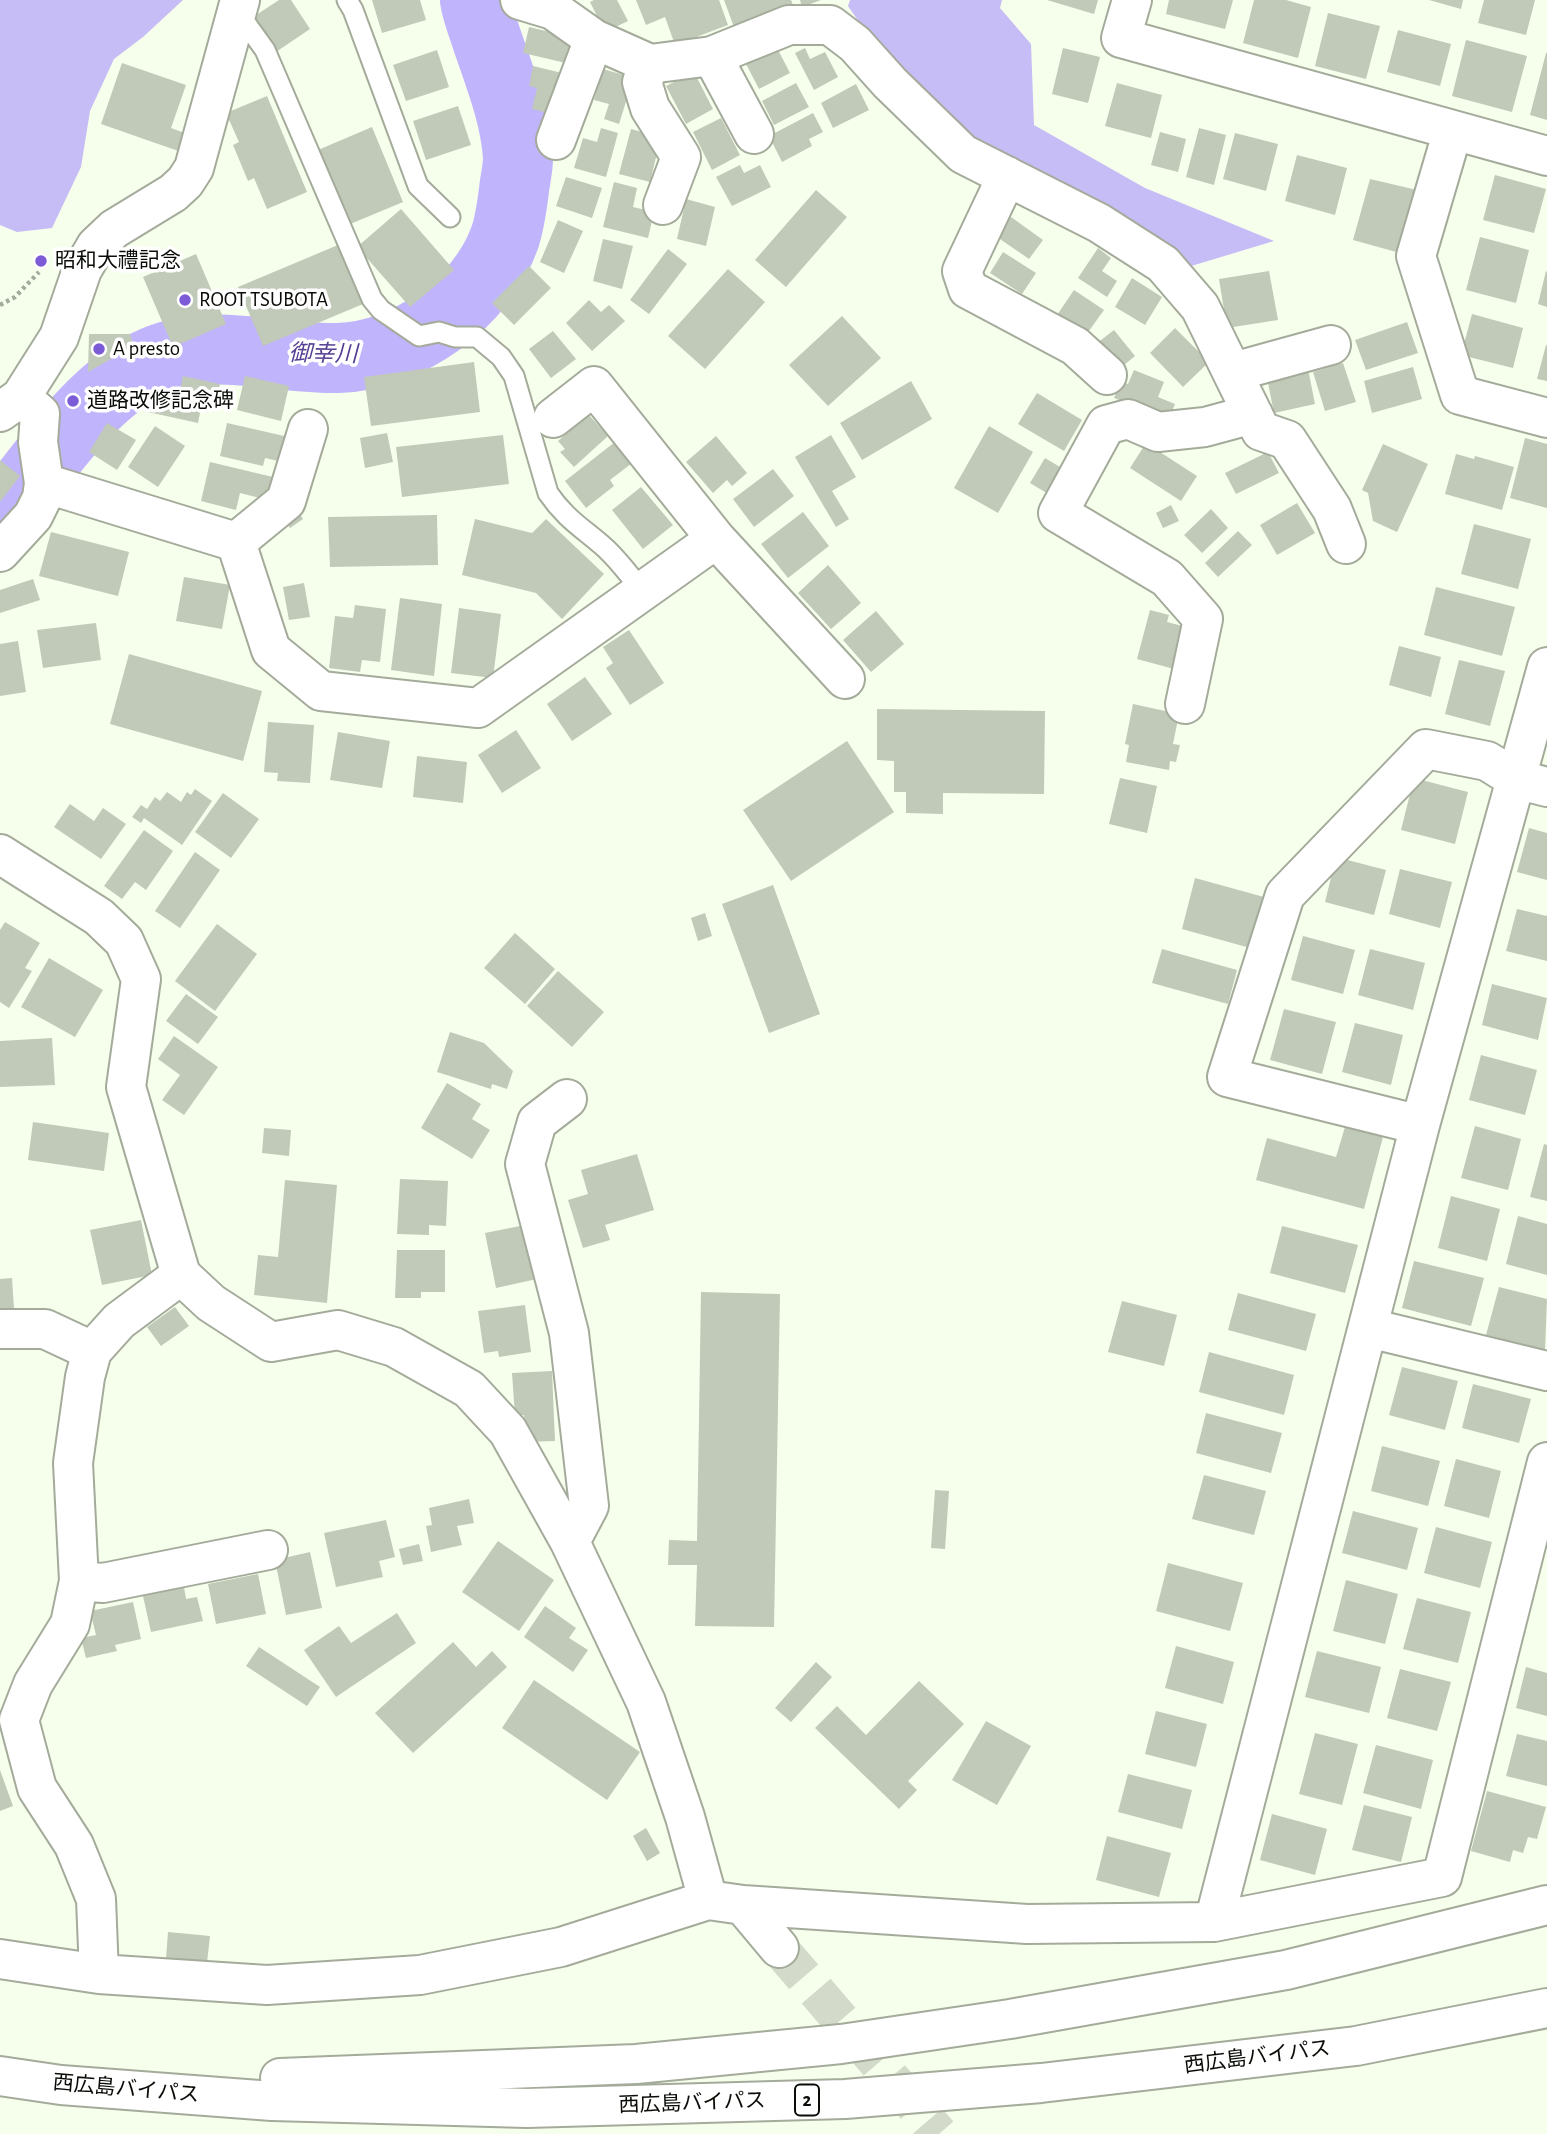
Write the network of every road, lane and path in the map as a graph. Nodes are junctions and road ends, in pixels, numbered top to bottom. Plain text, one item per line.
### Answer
1 (347, 0) edge
2 (523, 0) edge
3 (1132, 0) edge
4 (238, 10) edge
5 (833, 13) edge
6 (594, 39) junction
7 (712, 56) junction
8 (650, 64) junction
9 (1453, 130) junction
10 (754, 134) dead end
11 (556, 140) dead end
12 (1547, 156) edge
13 (1007, 176) junction
14 (663, 205) dead end
15 (450, 217) dead end
16 (1331, 345) dead end
17 (1233, 372) junction
18 (1107, 375) dead end
19 (10, 404) edge
20 (1253, 414) junction
21 (554, 418) dead end
22 (1547, 418) edge
23 (308, 429) dead end
24 (42, 467) junction
25 (716, 539) junction
26 (236, 542) junction
27 (1346, 544) dead end
28 (0, 552) edge
29 (643, 592) junction
30 (1547, 667) edge
31 (845, 679) dead end
32 (1185, 704) dead end
33 (1532, 783) edge
34 (0, 854) edge
35 (567, 1099) dead end
36 (1420, 1125) junction
37 (181, 1275) junction
38 (1369, 1328) junction
39 (0, 1329) edge
40 (92, 1351) junction
41 (1547, 1371) edge
42 (1547, 1462) edge
43 (570, 1542) junction
44 (268, 1550) dead end
45 (79, 1581) junction
46 (726, 1903) junction
47 (1547, 1905) edge
48 (1214, 1922) junction
49 (779, 1948) tunnel mouth
50 (0, 1959) edge
51 (99, 1974) junction
52 (1547, 2008) edge
53 (0, 2076) edge
54 (61, 2085) junction

1 - 15 lane
2 - 6 main road
3 - 9 main road
4 - 19 main road
4 - 29 lane
5 - 7 main road
5 - 13 main road
6 - 8 main road
6 - 11 main road
7 - 8 main road
7 - 10 main road
8 - 14 main road
9 - 12 main road
9 - 22 main road
13 - 17 main road
13 - 18 main road
16 - 17 main road
17 - 20 main road
19 - 24 main road
20 - 27 main road
20 - 32 main road
21 - 25 main road
23 - 26 main road
24 - 26 main road
24 - 28 main road
25 - 29 main road
25 - 31 main road
26 - 29 main road
30 - 33 main road
33 - 36 main road
33 - 36 main road
34 - 37 main road
35 - 43 main road
36 - 38 main road
37 - 40 main road
37 - 43 main road
38 - 41 main road
38 - 48 main road
39 - 40 main road
40 - 45 main road
42 - 48 main road
43 - 46 main road
44 - 45 main road
45 - 51 main road
46 - 48 main road
46 - 49 main road
46 - 51 main road
47 - 54 main road
50 - 51 main road
52 - 54 main road, 西広島バイパス / 2
53 - 54 main road, 西広島バイパス / 2

